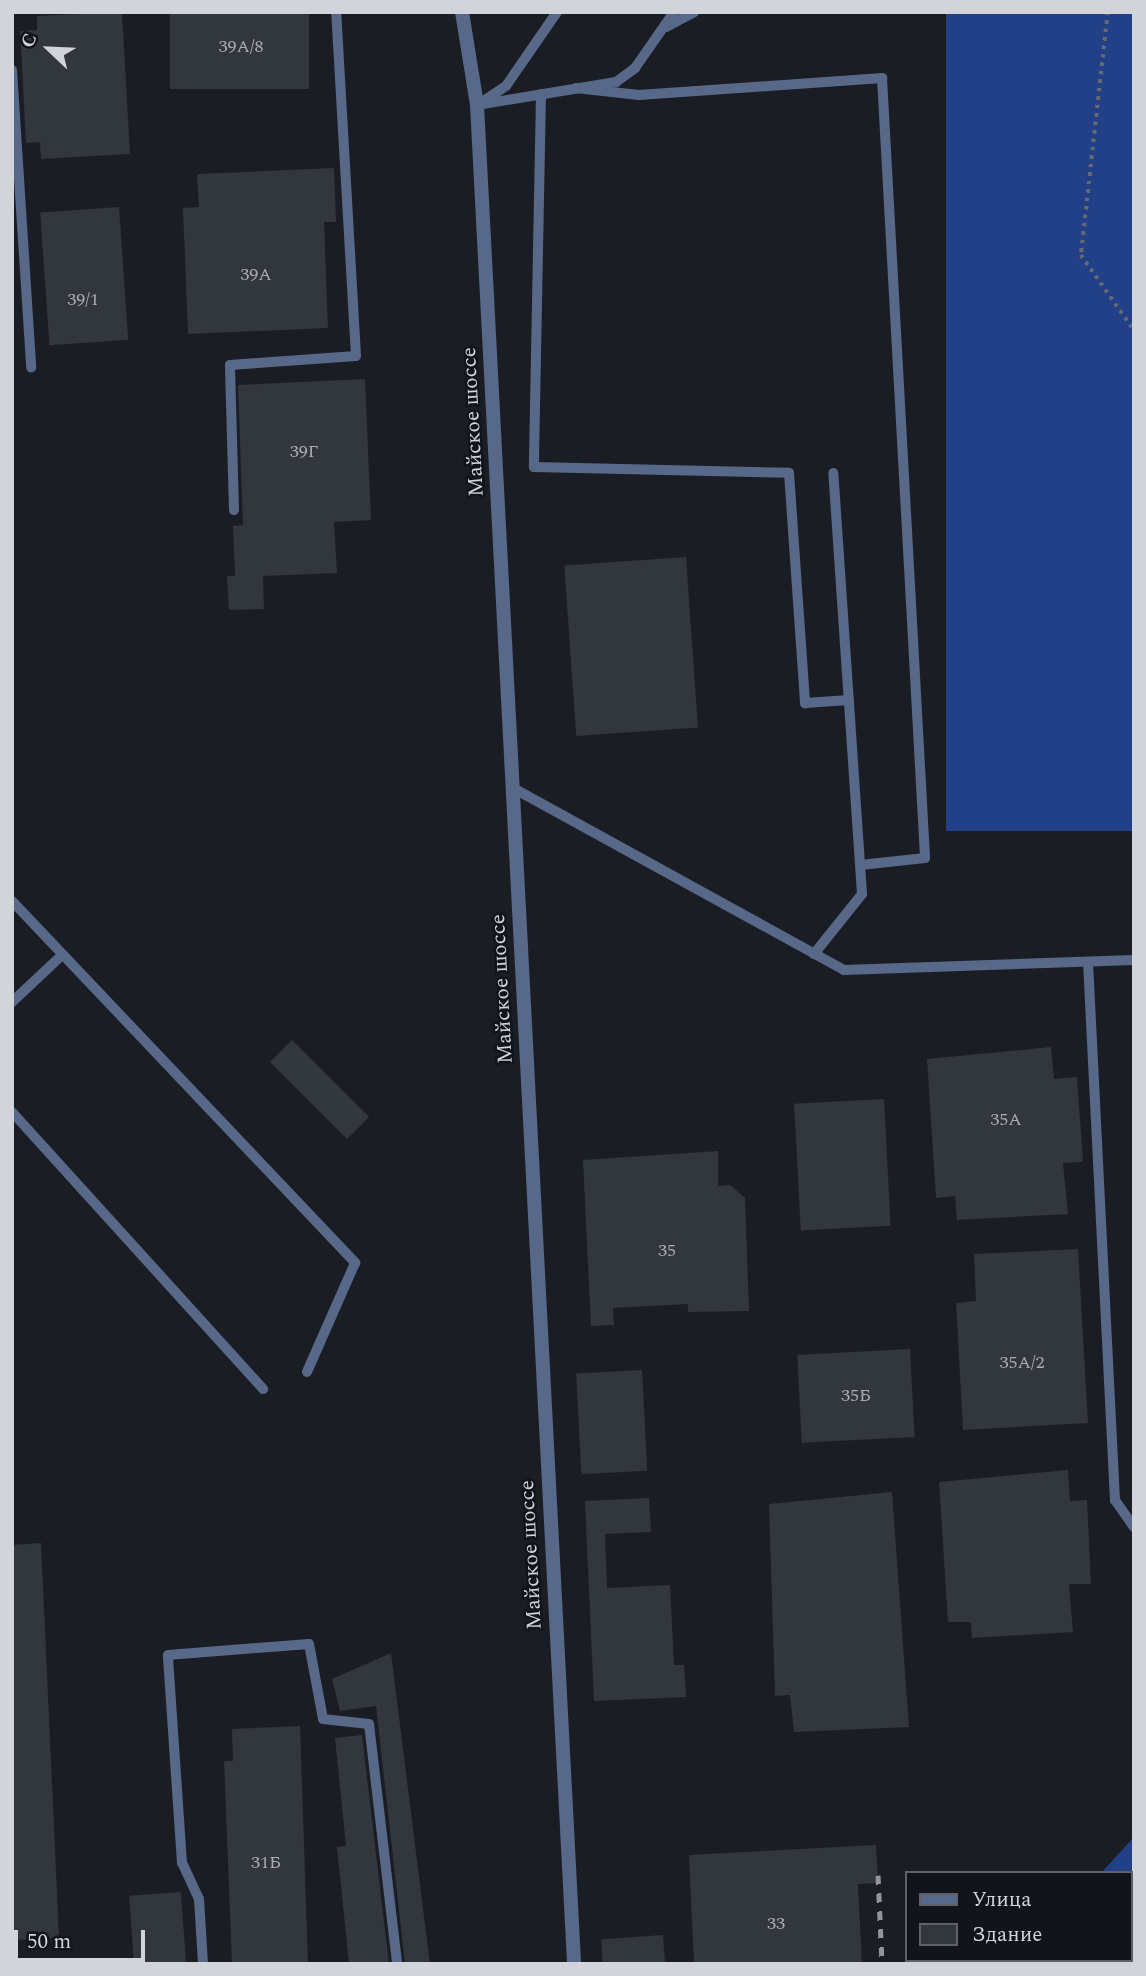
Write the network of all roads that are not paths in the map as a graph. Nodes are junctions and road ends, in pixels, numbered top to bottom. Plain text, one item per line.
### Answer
1 (336, 12) edge
2 (462, 12) edge
3 (557, 12) edge
4 (674, 12) edge
5 (694, 12) edge
6 (666, 27) junction
7 (12, 71) edge
8 (576, 88) junction
9 (541, 94) junction
10 (477, 106) junction
11 (31, 367) dead end
12 (833, 473) dead end
13 (234, 509) dead end
14 (849, 700) junction
15 (513, 788) junction
16 (860, 865) junction
17 (12, 901) edge
18 (814, 954) junction
19 (61, 957) junction
20 (1134, 960) edge
21 (1088, 962) junction
22 (12, 1002) edge
23 (12, 1112) edge
24 (307, 1372) dead end
25 (263, 1389) dead end
26 (1134, 1527) edge
27 (203, 1964) edge
28 (397, 1964) edge
29 (573, 1964) edge

1 - 13 lane
2 - 10 street, Майское шоссе
3 - 10 lane
4 - 6 lane
5 - 6 lane
6 - 8 lane
7 - 11 lane
8 - 9 lane
8 - 16 lane
9 - 10 lane
9 - 14 lane
10 - 15 street, Майское шоссе
12 - 14 lane
14 - 16 lane
15 - 18 lane
15 - 29 street, Майское шоссе
16 - 18 lane
17 - 19 lane
18 - 21 lane
19 - 22 lane
19 - 24 lane
20 - 21 lane
21 - 26 lane
23 - 25 lane
27 - 28 lane

